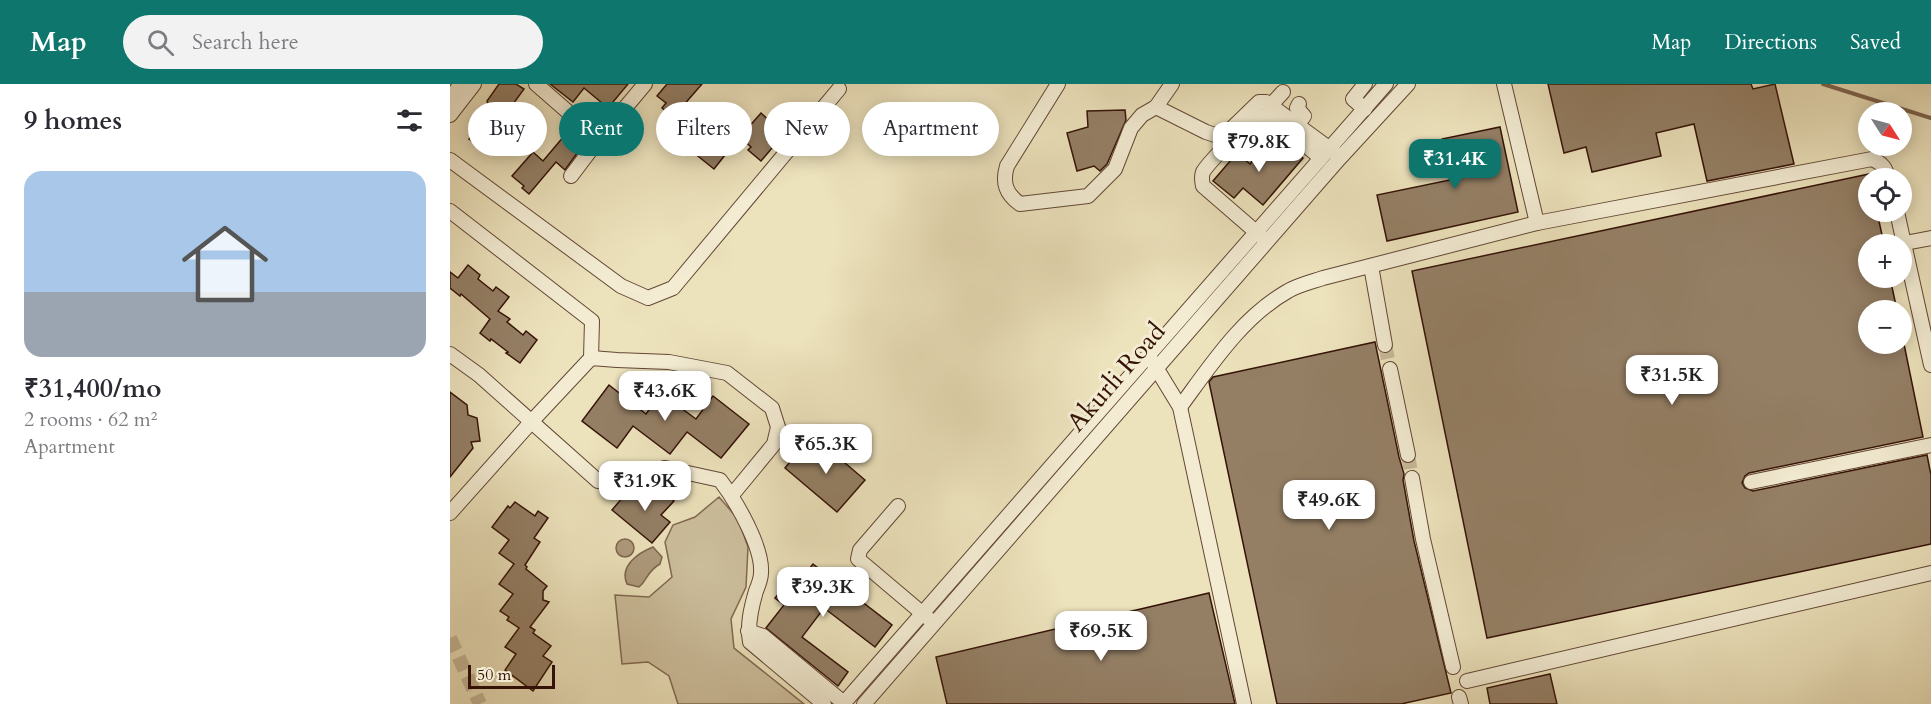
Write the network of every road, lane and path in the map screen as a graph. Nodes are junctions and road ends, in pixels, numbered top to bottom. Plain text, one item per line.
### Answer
1 (461, 84) edge
2 (474, 84) edge
3 (536, 84) edge
4 (645, 84) edge
5 (1058, 84) edge
6 (1172, 84) edge
7 (1365, 84) edge
8 (1386, 84) edge
9 (1408, 84) edge
10 (1504, 84) edge
11 (839, 89) dead end
12 (1283, 92) dead end
13 (450, 98) edge
14 (630, 102) edge
15 (559, 104) edge
16 (1271, 105) junction
17 (1299, 105) dead end
18 (1156, 107) junction
19 (1365, 109) junction
20 (450, 115) edge
21 (1298, 124) junction
22 (1325, 153) junction
23 (586, 156) edge
24 (1341, 157) junction
25 (450, 160) edge
26 (1884, 168) edge
27 (570, 176) dead end
28 (450, 211) edge
29 (1537, 223) junction
30 (1261, 237) junction
31 (1931, 238) edge
32 (1912, 242) edge
33 (1371, 266) junction
34 (1912, 276) edge
35 (1208, 298) junction
36 (1385, 345) tunnel mouth
37 (450, 354) edge
38 (1148, 356) junction
39 (591, 358) junction
40 (1931, 365) edge
41 (1156, 368) junction
42 (1390, 369) tunnel mouth
43 (1104, 405) junction
44 (1180, 407) junction
45 (1115, 416) junction
46 (532, 421) junction
47 (1931, 446) edge
48 (1068, 447) junction
49 (1408, 454) tunnel mouth
50 (1079, 457) junction
51 (1412, 478) tunnel mouth
52 (1039, 480) junction
53 (1751, 482) dead end
54 (1051, 489) junction
55 (732, 495) junction
56 (898, 506) dead end
57 (450, 513) edge
58 (1006, 517) junction
59 (1018, 527) junction
60 (964, 566) junction
61 (1931, 573) edge
62 (976, 575) junction
63 (922, 614) junction
64 (934, 623) junction
65 (748, 631) junction
66 (891, 649) junction
67 (904, 658) junction
68 (1453, 667) dead end
69 (1467, 681) dead end
70 (824, 704) edge
71 (844, 704) edge
72 (864, 704) edge
73 (1244, 704) edge

1 - 13 street
2 - 20 street
3 - 15 street
4 - 14 street
5 - 18 street
6 - 18 street
7 - 19 street
8 - 19 street, Akurli Road
9 - 24 street, Akurli Road
10 - 29 street
11 - 25 street
12 - 16 street
16 - 18 street
16 - 21 street
17 - 21 street
19 - 22 street, Akurli Road
21 - 22 street
22 - 24 street
22 - 30 street, Akurli Road
22 - 30 street
23 - 27 street
24 - 30 street, Akurli Road
26 - 29 street
28 - 39 street
29 - 33 street
30 - 35 street, Akurli Road
31 - 32 street
33 - 36 street
33 - 44 street
34 - 40 street
35 - 38 street, Akurli Road
35 - 41 street, Akurli Road
37 - 46 street
38 - 41 street
38 - 43 street, Akurli Road
39 - 46 street
39 - 55 street
41 - 44 street
41 - 45 street, Akurli Road
42 - 49 street
43 - 45 street
43 - 48 street, Akurli Road
44 - 73 street
45 - 50 street, Akurli Road
46 - 55 street
46 - 57 street
47 - 53 street
48 - 50 street
48 - 52 street, Akurli Road
50 - 54 street, Akurli Road
51 - 68 street
52 - 54 street
52 - 58 street, Akurli Road
54 - 59 street, Akurli Road
55 - 65 street
56 - 63 street
58 - 59 street
58 - 60 street, Akurli Road
59 - 62 street, Akurli Road
60 - 62 street
60 - 63 street, Akurli Road
61 - 69 street
62 - 64 street, Akurli Road
63 - 64 street
63 - 66 street, Akurli Road
64 - 67 street, Akurli Road
65 - 70 street
65 - 71 street
66 - 67 street
66 - 71 street, Akurli Road
67 - 72 street, Akurli Road

